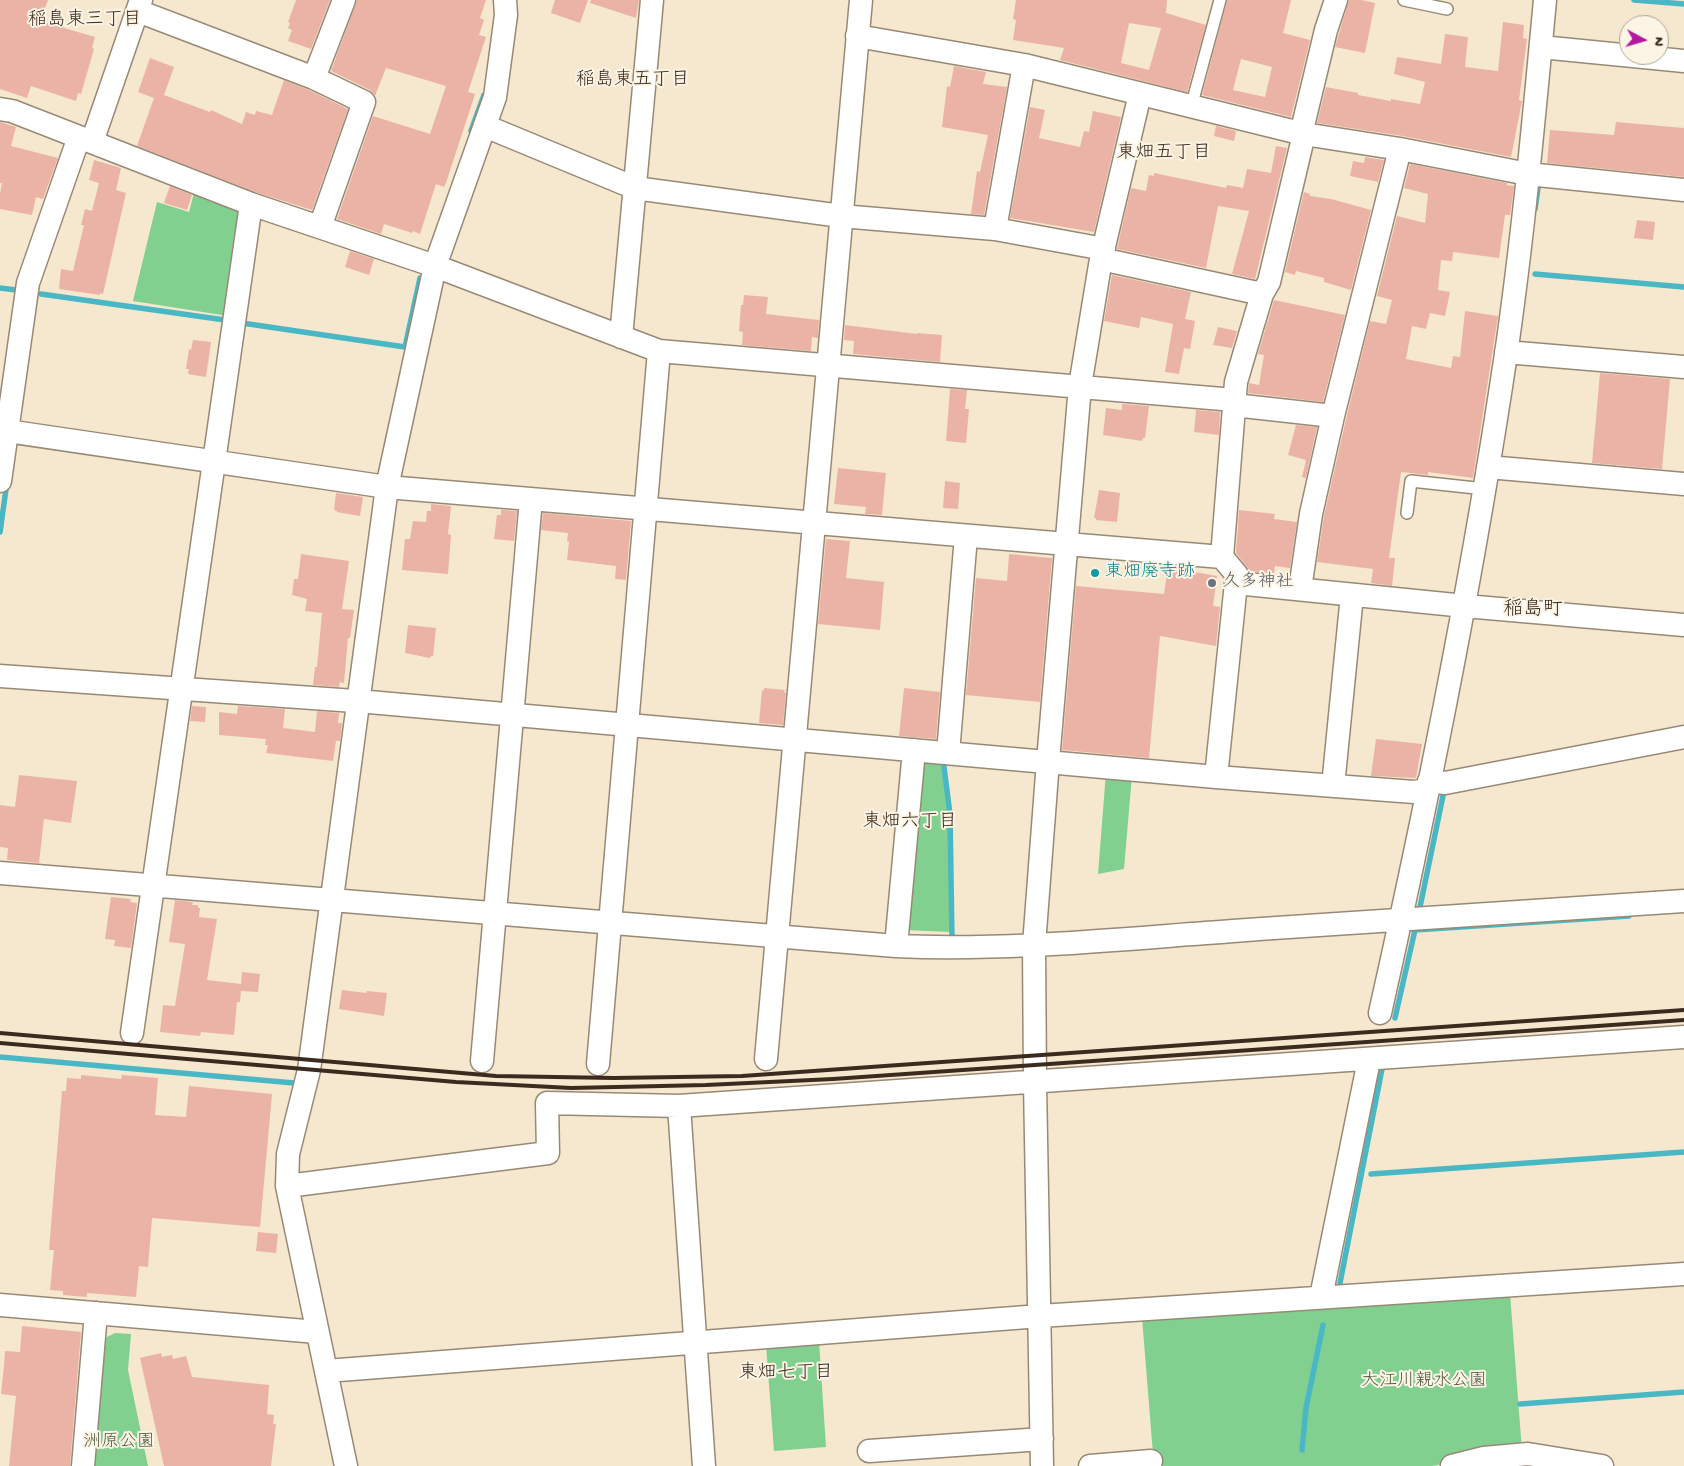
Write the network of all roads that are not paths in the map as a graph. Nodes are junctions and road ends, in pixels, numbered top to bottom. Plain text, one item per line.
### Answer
1 (344, 0) edge
2 (505, 0) edge
3 (652, 0) edge
4 (860, 0) edge
5 (1220, 0) edge
6 (1336, 0) edge
7 (1404, 0) edge
8 (1545, 0) edge
9 (140, 6) edge
10 (1447, 9) dead end
11 (857, 36) junction
12 (1540, 47) junction
13 (1684, 61) edge
14 (1024, 65) junction
15 (314, 78) junction
16 (1140, 94) junction
17 (1191, 107) junction
18 (0, 110) edge
19 (484, 126) junction
20 (1302, 134) junction
21 (86, 140) junction
22 (1400, 149) junction
23 (1528, 174) junction
24 (634, 188) junction
25 (1684, 190) edge
26 (251, 204) junction
27 (841, 216) junction
28 (320, 227) junction
29 (995, 229) junction
30 (1103, 254) junction
31 (435, 266) junction
32 (1262, 294) junction
33 (621, 337) junction
34 (659, 351) junction
35 (1506, 352) junction
36 (828, 364) junction
37 (1684, 367) edge
38 (1080, 386) junction
39 (1234, 402) junction
40 (1332, 416) junction
41 (4, 431) edge
42 (213, 461) junction
43 (1486, 478) junction
44 (0, 481) edge
45 (1684, 484) edge
46 (387, 486) junction
47 (531, 499) junction
48 (646, 509) junction
49 (1407, 513) dead end
50 (813, 524) junction
51 (966, 536) junction
52 (1066, 545) junction
53 (1222, 557) junction
54 (1236, 583) junction
55 (1300, 590) junction
56 (1352, 595) junction
57 (1464, 606) junction
58 (1684, 624) edge
59 (0, 676) edge
60 (181, 689) junction
61 (358, 701) junction
62 (512, 714) junction
63 (628, 724) junction
64 (1684, 737) edge
65 (794, 739) junction
66 (914, 750) junction
67 (948, 753) junction
68 (1048, 762) junction
69 (1216, 777) junction
70 (1333, 786) junction
71 (1428, 786) junction
72 (0, 874) edge
73 (153, 886) junction
74 (332, 900) junction
75 (1684, 901) edge
76 (495, 913) junction
77 (1401, 919) junction
78 (610, 923) junction
79 (776, 937) junction
80 (1034, 945) junction
81 (896, 946) junction
82 (1380, 1013) dead end
83 (132, 1033) dead end
84 (1684, 1037) edge
85 (766, 1059) dead end
86 (1369, 1060) junction
87 (482, 1061) dead end
88 (598, 1064) dead end
89 (1035, 1083) junction
90 (678, 1106) junction
91 (286, 1186) junction
92 (1684, 1274) edge
93 (1321, 1297) junction
94 (0, 1305) edge
95 (96, 1313) junction
96 (1040, 1316) junction
97 (318, 1332) junction
98 (696, 1342) junction
99 (326, 1371) junction
100 (1042, 1439) junction
101 (869, 1452) dead end
102 (1151, 1461) dead end
103 (83, 1466) edge
104 (346, 1466) edge
105 (704, 1466) edge
106 (1042, 1466) edge
107 (1090, 1466) edge
108 (1452, 1466) edge
109 (1602, 1466) edge

1 - 15 street
2 - 19 street
3 - 24 street
4 - 11 street
5 - 17 lane
6 - 20 street
7 - 10 lane
8 - 12 street
9 - 15 street
9 - 21 street
11 - 14 street
11 - 27 street
12 - 13 street
12 - 23 street
14 - 16 street
14 - 29 street
15 - 28 street
16 - 17 street
16 - 30 street
17 - 20 street
18 - 21 street
19 - 24 street
19 - 31 street
20 - 22 street
20 - 32 street
21 - 26 street
21 - 41 street
22 - 23 street
22 - 40 street
23 - 25 street
23 - 35 street
24 - 27 street
24 - 33 street
26 - 28 street
26 - 42 street
27 - 29 street
27 - 36 street
28 - 31 street
29 - 30 street
30 - 32 street
30 - 38 street
31 - 33 street
31 - 46 street
32 - 39 street
33 - 34 street
34 - 36 street
34 - 48 street
35 - 37 street
35 - 43 street
36 - 38 street
36 - 50 street
38 - 39 street
38 - 52 street
39 - 40 street
39 - 53 street
40 - 55 street
41 - 42 street
41 - 44 street
42 - 46 street
42 - 60 street
43 - 45 street
43 - 49 lane
43 - 57 street
46 - 47 street
46 - 61 street
47 - 48 street
47 - 62 street
48 - 50 street
48 - 63 street
50 - 51 street
50 - 65 street
51 - 52 street
51 - 67 street
52 - 53 street
52 - 68 street
53 - 54 street
54 - 55 street
54 - 69 street
55 - 56 street
56 - 57 street
56 - 70 street
57 - 58 street
57 - 71 street
59 - 60 street
60 - 61 street
60 - 73 street
61 - 62 street
61 - 74 street
62 - 63 street
62 - 76 street
63 - 65 street
63 - 78 street
64 - 71 street
65 - 66 street
65 - 79 street
66 - 67 street
66 - 81 street
67 - 68 street
68 - 69 street
68 - 80 street
69 - 70 street
70 - 71 street
71 - 77 street
72 - 73 street
73 - 74 street
73 - 83 street
74 - 76 street
74 - 91 street
75 - 77 street
76 - 78 street
76 - 87 street
77 - 80 street
77 - 82 street
78 - 79 street
78 - 88 street
79 - 81 street
79 - 85 street
80 - 81 street
80 - 89 street
84 - 86 street
86 - 89 street
86 - 93 street
89 - 90 street
89 - 96 street
90 - 91 street
90 - 98 street
91 - 97 street
92 - 93 street
93 - 96 street
94 - 95 street
95 - 97 street
95 - 103 street
96 - 98 street
96 - 100 street
97 - 99 street
98 - 99 street
98 - 105 street
99 - 104 street
100 - 101 street
100 - 106 street
102 - 107 street
108 - 109 street

